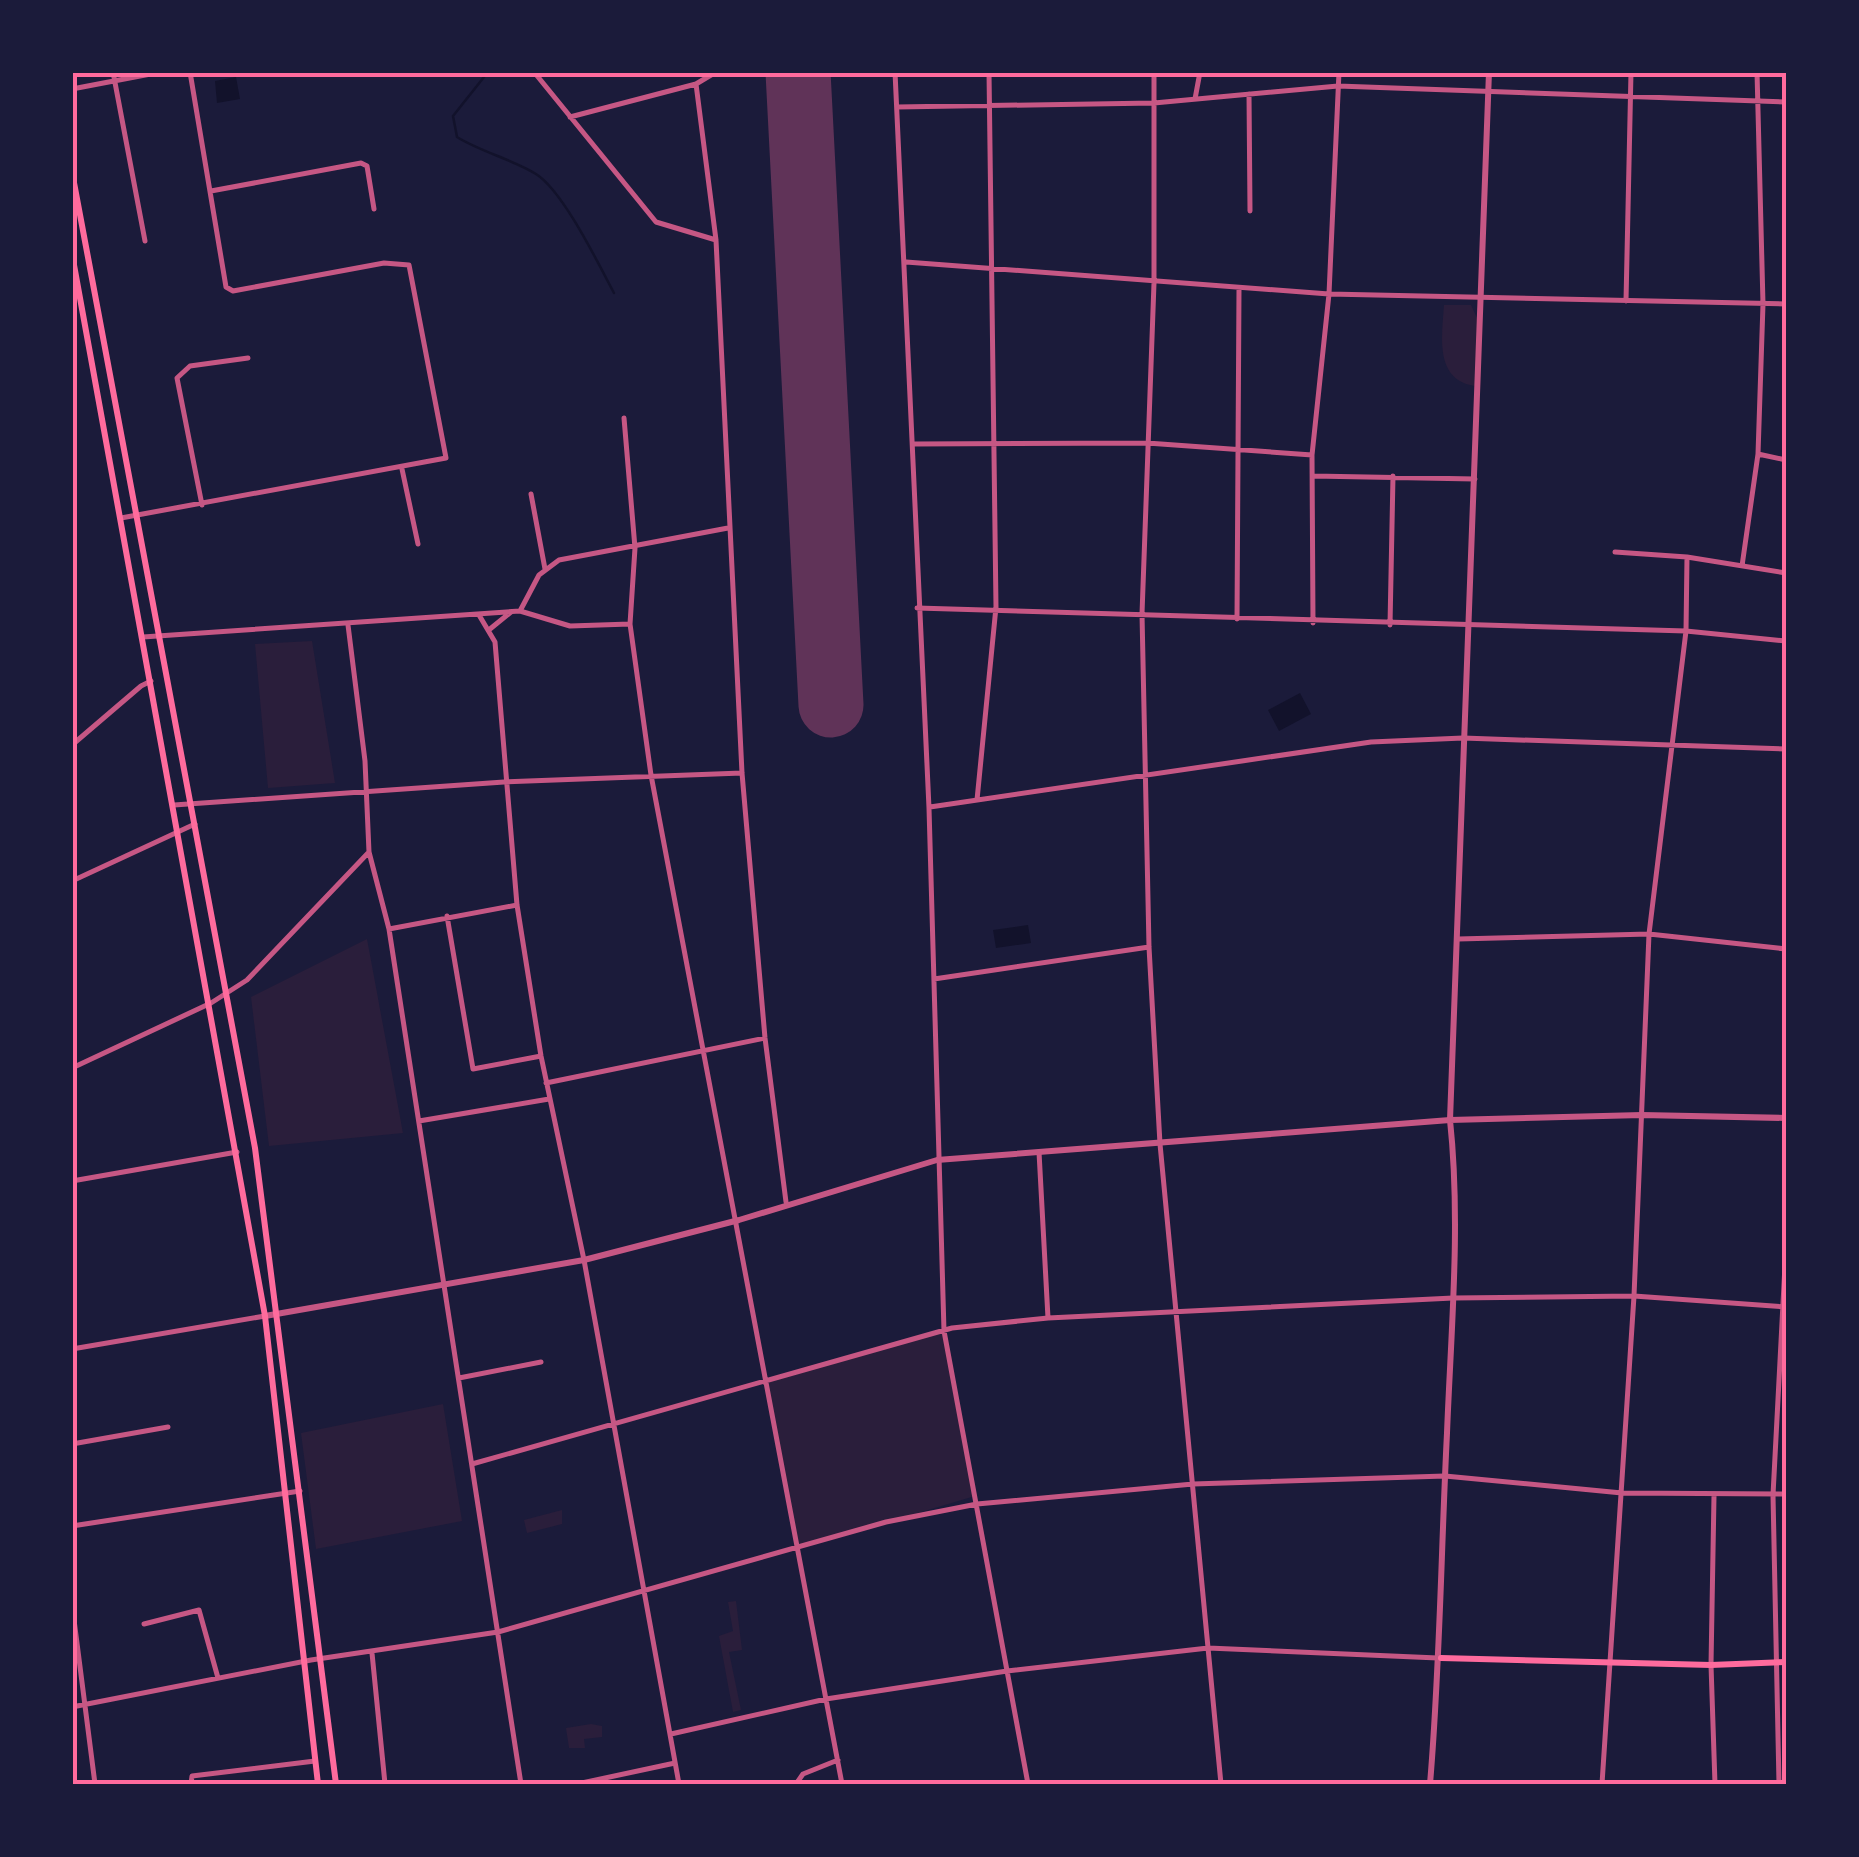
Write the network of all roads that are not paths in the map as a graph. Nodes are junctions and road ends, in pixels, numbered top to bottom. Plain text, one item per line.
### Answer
1 (113, 72) edge
2 (161, 72) edge
3 (190, 72) edge
4 (534, 72) edge
5 (716, 72) edge
6 (895, 72) edge
7 (990, 72) edge
8 (1154, 72) edge
9 (1200, 72) edge
10 (1338, 72) edge
11 (1489, 72) edge
12 (1630, 72) edge
13 (1757, 72) edge
14 (114, 81) junction
15 (696, 84) junction
16 (1338, 86) junction
17 (72, 89) edge
18 (1249, 93) junction
19 (1489, 94) junction
20 (1195, 99) junction
21 (1630, 99) junction
22 (1154, 102) junction
23 (1758, 102) junction
24 (1786, 102) edge
25 (990, 104) junction
26 (897, 106) junction
27 (570, 117) junction
28 (72, 172) edge
29 (211, 191) junction
30 (374, 209) dead end
31 (1250, 211) dead end
32 (716, 240) junction
33 (144, 242) dead end
34 (87, 258) junction
35 (73, 260) edge
36 (906, 262) junction
37 (993, 269) junction
38 (1154, 284) junction
39 (1239, 289) junction
40 (1329, 294) junction
41 (1480, 298) junction
42 (1626, 301) junction
43 (1764, 304) junction
44 (1786, 304) edge
45 (248, 358) dead end
46 (624, 418) dead end
47 (994, 443) junction
48 (1147, 443) junction
49 (914, 444) junction
50 (1239, 451) junction
51 (1758, 454) junction
52 (1312, 455) junction
53 (1786, 460) edge
54 (402, 469) junction
55 (1313, 476) junction
56 (1393, 476) junction
57 (1476, 479) junction
58 (532, 494) dead end
59 (202, 504) junction
60 (136, 516) junction
61 (121, 518) junction
62 (728, 528) junction
63 (418, 544) dead end
64 (635, 548) junction
65 (1615, 552) dead end
66 (1687, 557) junction
67 (1742, 566) junction
68 (545, 569) junction
69 (1786, 573) edge
70 (996, 607) junction
71 (917, 608) junction
72 (520, 611) junction
73 (511, 612) junction
74 (1142, 614) junction
75 (478, 615) junction
76 (1236, 618) junction
77 (1313, 622) junction
78 (630, 624) junction
79 (1390, 625) junction
80 (348, 626) junction
81 (1470, 628) junction
82 (490, 629) junction
83 (1686, 631) junction
84 (158, 633) junction
85 (143, 637) junction
86 (1786, 641) edge
87 (152, 682) junction
88 (1463, 738) junction
89 (1672, 743) junction
90 (72, 745) edge
91 (1786, 748) edge
92 (742, 772) junction
93 (651, 775) junction
94 (1148, 775) junction
95 (504, 782) junction
96 (365, 792) junction
97 (978, 800) junction
98 (190, 803) junction
99 (174, 805) junction
100 (929, 808) junction
101 (194, 824) junction
102 (179, 830) junction
103 (369, 852) junction
104 (72, 881) edge
105 (517, 904) junction
106 (447, 916) junction
107 (389, 929) junction
108 (1649, 934) junction
109 (1458, 939) junction
110 (1149, 948) junction
111 (1786, 949) edge
112 (934, 979) junction
113 (226, 994) junction
114 (211, 1004) junction
115 (765, 1038) junction
116 (706, 1050) junction
117 (541, 1056) junction
118 (72, 1068) edge
119 (546, 1082) junction
120 (550, 1098) junction
121 (1642, 1115) junction
122 (1786, 1118) edge
123 (419, 1120) junction
124 (1450, 1120) junction
125 (1160, 1144) junction
126 (238, 1151) junction
127 (1039, 1152) junction
128 (937, 1160) junction
129 (72, 1181) edge
130 (786, 1202) junction
131 (738, 1220) junction
132 (1786, 1246) edge
133 (584, 1260) junction
134 (443, 1282) junction
135 (1634, 1296) junction
136 (1452, 1298) junction
137 (1785, 1307) edge
138 (278, 1314) junction
139 (1176, 1314) junction
140 (265, 1316) junction
141 (1048, 1318) junction
142 (944, 1331) junction
143 (72, 1349) edge
144 (541, 1362) dead end
145 (458, 1378) junction
146 (765, 1380) junction
147 (615, 1427) junction
148 (168, 1428) dead end
149 (72, 1444) edge
150 (472, 1464) junction
151 (1445, 1476) junction
152 (1193, 1484) junction
153 (286, 1490) junction
154 (300, 1491) junction
155 (1622, 1493) junction
156 (1786, 1494) edge
157 (1772, 1495) junction
158 (1714, 1496) junction
159 (977, 1504) junction
160 (72, 1526) edge
161 (798, 1549) junction
162 (645, 1589) junction
163 (72, 1604) edge
164 (144, 1624) dead end
165 (498, 1632) junction
166 (1208, 1648) junction
167 (372, 1652) junction
168 (1440, 1658) junction
169 (321, 1659) junction
170 (304, 1661) junction
171 (1786, 1662) edge
172 (1612, 1663) junction
173 (1776, 1663) junction
174 (1710, 1665) junction
175 (1008, 1671) junction
176 (218, 1678) junction
177 (826, 1699) junction
178 (85, 1705) junction
179 (72, 1706) edge
180 (670, 1734) junction
181 (838, 1760) junction
182 (315, 1761) junction
183 (675, 1763) junction
184 (96, 1784) edge
185 (191, 1784) edge
186 (318, 1784) edge
187 (336, 1784) edge
188 (384, 1784) edge
189 (521, 1784) edge
190 (577, 1784) edge
191 (680, 1784) edge
192 (796, 1784) edge
193 (842, 1784) edge
194 (1028, 1784) edge
195 (1221, 1784) edge
196 (1430, 1784) edge
197 (1602, 1784) edge
198 (1715, 1784) edge
199 (1780, 1784) edge

1 - 14 street
2 - 14 street
3 - 29 street
4 - 27 street
5 - 15 street
6 - 26 street
7 - 25 street
8 - 22 street
9 - 20 street
10 - 16 street
11 - 19 street
12 - 21 street
13 - 23 street
14 - 17 street
14 - 33 street
15 - 27 street
15 - 32 street
16 - 18 street
16 - 19 street
16 - 40 street
18 - 20 street
18 - 31 street
19 - 21 street
19 - 41 street
20 - 22 street
21 - 23 street
21 - 42 street
22 - 25 street
22 - 38 street
23 - 24 street
23 - 43 street
25 - 26 street
25 - 37 street
26 - 36 street
27 - 32 street
28 - 34 main road
29 - 30 street
29 - 54 street
32 - 62 street
34 - 35 street
34 - 60 main road
35 - 61 main road
36 - 37 street
36 - 49 street
37 - 38 street
37 - 47 street
38 - 39 street
38 - 48 street
39 - 40 street
39 - 50 street
40 - 41 street
40 - 52 street
41 - 42 street
41 - 57 street
42 - 43 street
43 - 44 street
43 - 51 street
45 - 59 street
46 - 64 street
47 - 48 street
47 - 49 street
47 - 70 street
48 - 50 street
48 - 74 street
49 - 71 street
50 - 52 street
50 - 76 street
51 - 53 street
51 - 67 street
52 - 55 street
54 - 59 street
54 - 63 street
55 - 56 street
55 - 77 street
56 - 57 street
56 - 79 street
57 - 81 street
58 - 68 street
59 - 60 street
60 - 61 street
60 - 84 main road
61 - 85 main road
62 - 64 street
62 - 92 street
64 - 68 street
64 - 78 street
65 - 66 street
66 - 67 street
66 - 83 street
67 - 69 street
68 - 72 street
70 - 71 street
70 - 74 street
70 - 97 street
71 - 100 street
72 - 73 street
72 - 78 street
73 - 75 street
73 - 82 street
74 - 76 street
74 - 94 street
75 - 80 street
75 - 82 street
76 - 77 street
77 - 79 street
78 - 93 street
79 - 81 street
80 - 84 street
80 - 96 street
81 - 83 street
81 - 88 street
82 - 95 street
83 - 86 street
83 - 89 street
84 - 85 street
84 - 98 main road
85 - 87 main road
87 - 90 street
87 - 99 main road
88 - 89 street
88 - 94 street
88 - 109 street
89 - 91 street
89 - 108 street
92 - 93 street
92 - 115 street
93 - 95 street
93 - 116 street
94 - 97 street
94 - 110 street
95 - 96 street
95 - 105 street
96 - 98 street
96 - 103 street
97 - 100 street
98 - 99 street
98 - 101 main road
99 - 102 main road
100 - 112 street
101 - 102 street
101 - 113 main road
102 - 104 street
102 - 114 main road
103 - 107 street
103 - 113 street
105 - 106 street
105 - 117 street
106 - 107 street
106 - 117 street
107 - 123 street
108 - 109 street
108 - 111 street
108 - 121 street
109 - 124 street
110 - 112 street
110 - 125 street
112 - 128 street
113 - 114 street
113 - 138 main road
114 - 118 street
114 - 126 main road
115 - 116 street
115 - 130 street
116 - 119 street
116 - 131 street
117 - 119 street
119 - 120 street
120 - 123 street
120 - 133 street
121 - 122 street
121 - 124 street
121 - 135 street
123 - 134 street
124 - 125 street
124 - 136 street
125 - 127 street
125 - 139 street
126 - 129 street
126 - 140 main road
127 - 128 street
127 - 141 street
128 - 130 street
128 - 142 street
130 - 131 street
131 - 133 street
131 - 146 street
132 - 137 street
133 - 134 street
133 - 147 street
134 - 138 street
134 - 145 street
135 - 136 street
135 - 137 street
135 - 155 street
136 - 139 street
136 - 151 street
137 - 157 street
138 - 140 street
138 - 154 main road
139 - 141 street
139 - 152 street
140 - 143 street
140 - 153 main road
141 - 142 street
142 - 146 street
142 - 159 street
144 - 145 street
145 - 150 street
146 - 147 street
146 - 161 street
147 - 150 street
147 - 162 street
148 - 149 street
150 - 165 street
151 - 152 street
151 - 155 street
151 - 168 street
152 - 159 street
152 - 166 street
153 - 154 street
153 - 160 street
153 - 170 main road
154 - 169 main road
155 - 158 street
155 - 172 street
156 - 157 street
157 - 158 street
157 - 173 street
158 - 174 street
159 - 161 street
159 - 175 street
161 - 162 street
161 - 177 street
162 - 165 street
162 - 180 street
163 - 178 street
164 - 176 street
165 - 167 street
165 - 189 street
166 - 168 street
166 - 175 street
166 - 195 street
167 - 169 street
167 - 188 street
168 - 172 main road
168 - 196 street
169 - 170 street
169 - 187 main road
170 - 176 street
170 - 182 main road
171 - 173 main road
172 - 174 main road
172 - 197 street
173 - 174 main road
173 - 199 street
174 - 198 street
175 - 177 street
175 - 194 street
176 - 178 street
177 - 180 street
177 - 181 street
178 - 179 street
178 - 184 street
180 - 183 street
181 - 192 street
181 - 193 street
182 - 185 street
182 - 186 main road
183 - 190 street
183 - 191 street

